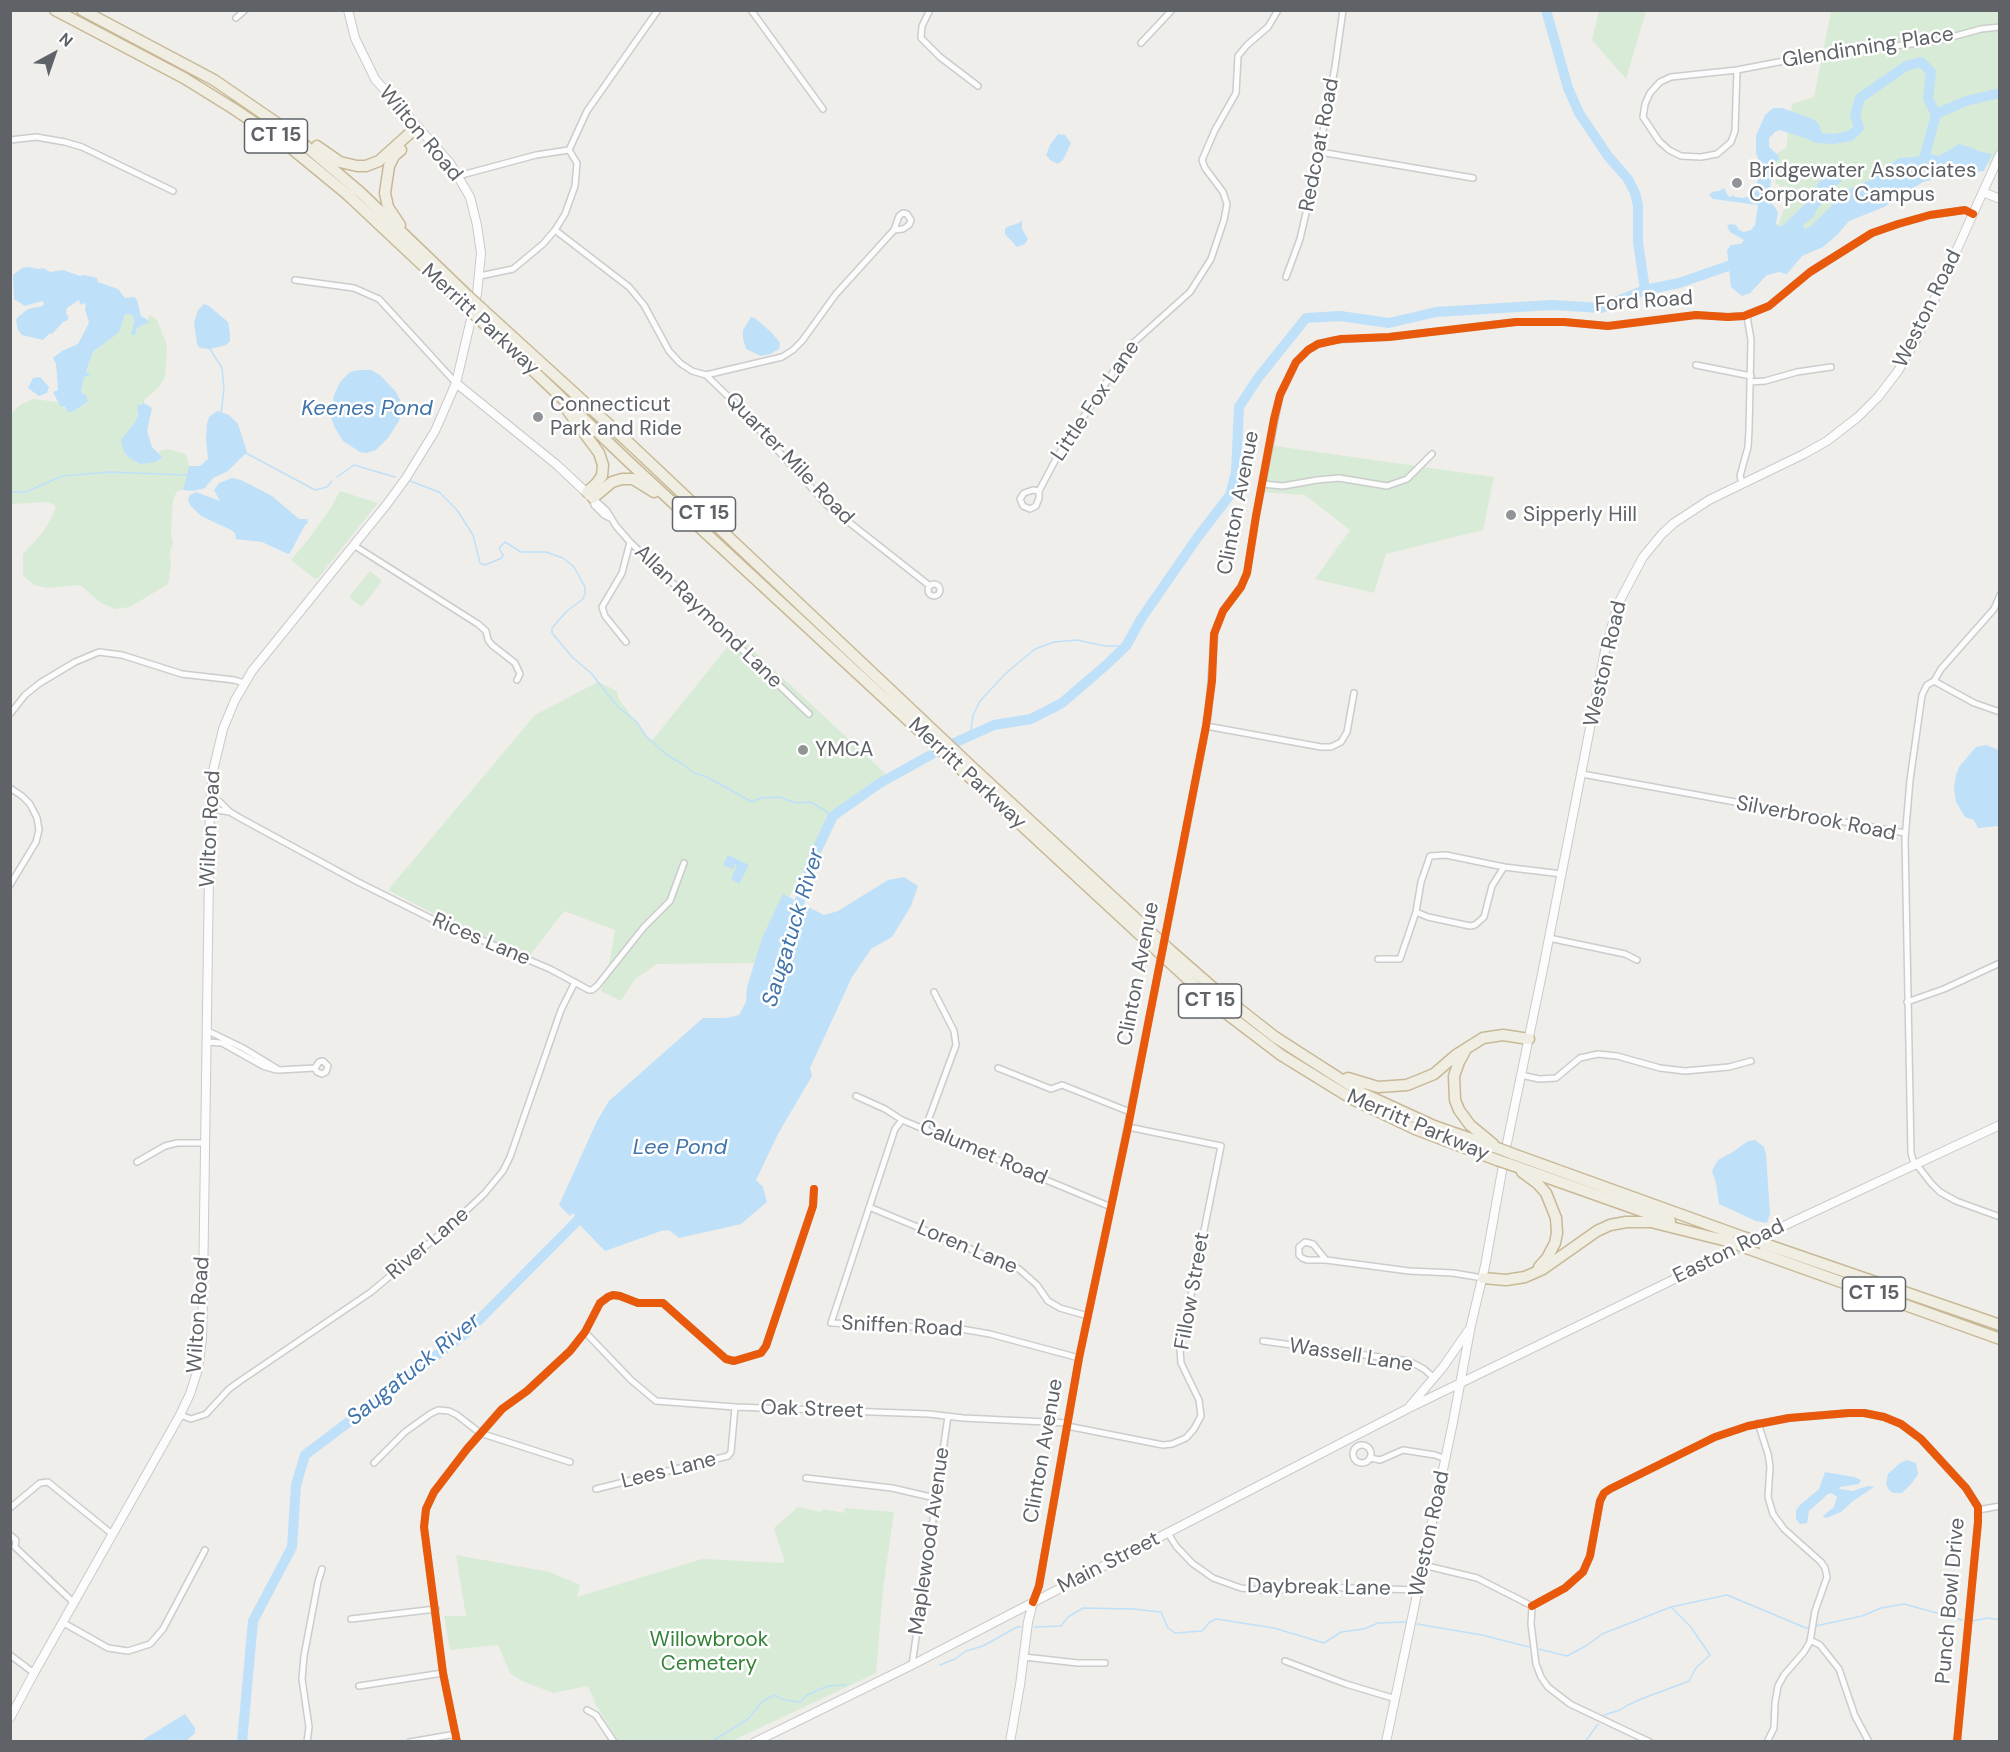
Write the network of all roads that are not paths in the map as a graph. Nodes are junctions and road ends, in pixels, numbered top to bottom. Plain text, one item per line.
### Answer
1 (55, 10) edge
2 (82, 10) edge
3 (245, 10) edge
4 (348, 10) edge
5 (658, 10) edge
6 (751, 10) edge
7 (930, 10) edge
8 (1172, 10) edge
9 (1278, 10) edge
10 (1343, 10) edge
11 (236, 18) dead end
12 (2000, 27) edge
13 (1141, 43) dead end
14 (1737, 70) junction
15 (214, 80) junction
16 (978, 86) dead end
17 (823, 109) dead end
18 (418, 129) junction
19 (10, 140) edge
20 (570, 150) junction
21 (1320, 152) junction
22 (2000, 154) edge
23 (458, 176) junction
24 (1473, 178) dead end
25 (173, 191) dead end
26 (1983, 192) junction
27 (2000, 199) edge
28 (1973, 214) junction
29 (555, 230) junction
30 (894, 230) dead end
31 (438, 268) junction
32 (480, 276) junction
33 (1286, 278) dead end
34 (295, 279) dead end
35 (467, 301) junction
36 (479, 312) junction
37 (1747, 315) junction
38 (1296, 362) joint
39 (1696, 365) dead end
40 (531, 367) junction
41 (1831, 367) dead end
42 (706, 375) junction
43 (1751, 379) junction
44 (456, 383) junction
45 (1432, 454) dead end
46 (1742, 483) junction
47 (1262, 484) junction
48 (1039, 491) dead end
49 (590, 495) junction
50 (630, 542) junction
51 (355, 546) junction
52 (741, 565) junction
53 (930, 586) dead end
54 (2000, 595) edge
55 (626, 642) dead end
56 (517, 680) dead end
57 (1934, 681) junction
58 (244, 683) junction
59 (1354, 693) dead end
60 (2000, 712) edge
61 (10, 714) edge
62 (809, 714) dead end
63 (921, 725) junction
64 (1206, 726) junction
65 (971, 772) junction
66 (1582, 774) junction
67 (10, 788) edge
68 (210, 797) junction
69 (210, 809) junction
70 (230, 812) junction
71 (1905, 833) junction
72 (684, 863) dead end
73 (1504, 867) junction
74 (1562, 874) junction
75 (10, 885) edge
76 (1416, 912) junction
77 (1549, 938) junction
78 (1378, 959) dead end
79 (1636, 960) dead end
80 (2000, 963) edge
81 (574, 982) junction
82 (934, 992) dead end
83 (1907, 1002) junction
84 (206, 1030) junction
85 (1275, 1037) junction
86 (1529, 1039) junction
87 (206, 1042) junction
88 (1468, 1046) junction
89 (1751, 1061) dead end
90 (315, 1068) dead end
91 (998, 1068) dead end
92 (279, 1070) junction
93 (1521, 1075) junction
94 (856, 1096) dead end
95 (1130, 1112) junction
96 (902, 1120) junction
97 (2000, 1125) edge
98 (1128, 1127) junction
99 (925, 1129) junction
100 (205, 1143) junction
101 (1499, 1154) junction
102 (1511, 1159) junction
103 (137, 1162) dead end
104 (1916, 1164) junction
105 (814, 1190) dead end
106 (869, 1207) junction
107 (1111, 1207) junction
108 (2000, 1217) edge
109 (1731, 1242) junction
110 (1326, 1260) junction
111 (1525, 1277) junction
112 (1483, 1278) junction
113 (1088, 1316) junction
114 (1471, 1325) junction
115 (2000, 1325) edge
116 (585, 1332) junction
117 (2000, 1339) edge
118 (1263, 1341) dead end
119 (1079, 1358) junction
120 (1434, 1378) junction
121 (1461, 1383) junction
122 (735, 1407) junction
123 (1407, 1409) junction
124 (180, 1415) junction
125 (948, 1416) junction
126 (1758, 1423) junction
127 (1067, 1424) junction
128 (480, 1433) junction
129 (1370, 1458) dead end
130 (1446, 1459) junction
131 (570, 1462) dead end
132 (374, 1463) dead end
133 (806, 1478) dead end
134 (596, 1489) dead end
135 (935, 1498) junction
136 (2000, 1506) edge
137 (10, 1508) edge
138 (1978, 1510) junction
139 (1168, 1533) junction
140 (112, 1534) junction
141 (10, 1535) edge
142 (13, 1547) edge
143 (205, 1550) dead end
144 (1424, 1565) junction
145 (322, 1569) dead end
146 (1419, 1590) junction
147 (73, 1602) junction
148 (1033, 1602) junction
149 (1532, 1606) junction
150 (436, 1609) junction
151 (351, 1619) dead end
152 (62, 1622) junction
153 (1811, 1638) junction
154 (10, 1655) edge
155 (1024, 1657) junction
156 (1285, 1661) dead end
157 (1105, 1663) dead end
158 (912, 1665) junction
159 (34, 1673) junction
160 (443, 1673) junction
161 (359, 1686) dead end
162 (1396, 1699) junction
163 (588, 1710) dead end
164 (10, 1718) edge
165 (456, 1734) junction
166 (307, 1742) edge
167 (410, 1742) edge
168 (457, 1742) edge
169 (614, 1742) edge
170 (755, 1742) edge
171 (1010, 1742) edge
172 (1386, 1742) edge
173 (1650, 1742) edge
174 (1767, 1742) edge
175 (1869, 1742) edge
176 (1957, 1742) edge

1 - 35 highway, Merritt Parkway / CT 15
2 - 15 highway, Merritt Parkway / CT 15
3 - 11 street
4 - 18 main road, Wilton Road
5 - 20 street
6 - 17 street
7 - 16 street
8 - 13 street
9 - 48 street, Little Fox Lane
10 - 21 street, Redcoat Road
12 - 14 street, Glendinning Place
14 - 14 street, Glendinning Place
15 - 18 highway
15 - 31 highway, Merritt Parkway / CT 15
18 - 23 main road, Wilton Road
18 - 31 highway
19 - 25 street
20 - 23 street
20 - 29 street
21 - 24 street
21 - 33 street, Redcoat Road
22 - 26 main road, Weston Road
23 - 32 main road, Wilton Road
26 - 27 main road
26 - 28 main road, Weston Road
28 - 37 street, Ford Road
28 - 46 main road, Weston Road
29 - 32 street
29 - 42 street, Quarter Mile Road
30 - 42 street
31 - 35 highway, Merritt Parkway / CT 15
32 - 44 main road, Wilton Road
34 - 44 street
35 - 36 highway, Merritt Parkway / CT 15, bridge
36 - 40 highway, Merritt Parkway / CT 15
36 - 63 highway, Merritt Parkway / CT 15
37 - 38 street, Ford Road
37 - 43 street
38 - 47 street, Clinton Avenue
39 - 43 street
40 - 49 highway
40 - 52 highway, Merritt Parkway / CT 15
41 - 43 street
42 - 53 street, Quarter Mile Road
43 - 46 street
44 - 49 main road, Allan Raymond Lane
44 - 51 main road, Wilton Road
45 - 47 street
46 - 66 main road, Weston Road
47 - 64 street, Clinton Avenue
49 - 50 street, Allan Raymond Lane
49 - 52 highway
50 - 55 street
50 - 62 street, Allan Raymond Lane
51 - 56 street
51 - 58 main road, Wilton Road
52 - 63 highway, Merritt Parkway / CT 15
54 - 57 street
57 - 60 street
57 - 71 street
58 - 61 street
58 - 68 main road, Wilton Road
59 - 64 street
63 - 65 highway, Merritt Parkway / CT 15
64 - 95 street, Clinton Avenue, bridge
65 - 85 highway, Merritt Parkway / CT 15
65 - 101 highway, Merritt Parkway / CT 15
66 - 71 street, Silverbrook Road
66 - 74 main road, Weston Road
67 - 75 street
68 - 69 main road, Wilton Road
68 - 70 street, Rices Lane
69 - 70 street, Rices Lane
69 - 84 main road, Wilton Road
70 - 81 street, Rices Lane
71 - 83 street, Silverbrook Road
72 - 81 street, Rices Lane
73 - 74 street
73 - 76 street
73 - 76 street
74 - 77 main road, Weston Road
76 - 78 street
77 - 79 street
77 - 86 main road, Weston Road
80 - 83 street
81 - 124 street, River Lane
82 - 99 street
83 - 104 street, Silverbrook Road
84 - 87 main road, Wilton Road
84 - 92 street
85 - 88 highway
85 - 101 highway, Merritt Parkway / CT 15
86 - 88 highway
86 - 93 main road, Weston Road
87 - 92 street
87 - 100 main road, Wilton Road
88 - 101 highway
89 - 93 street
90 - 92 street
91 - 95 street
93 - 112 main road, Weston Road
94 - 96 street, Calumet Road
95 - 98 street, Clinton Avenue
96 - 99 street, Calumet Road
96 - 106 street, Sniffen Road
97 - 104 main road, Easton Road
98 - 107 street, Clinton Avenue
98 - 127 street, Fillow Street
99 - 107 street, Calumet Road
100 - 103 street
100 - 124 main road, Wilton Road
101 - 102 highway, Merritt Parkway / CT 15, bridge
102 - 109 highway, Merritt Parkway / CT 15
102 - 111 highway
102 - 115 highway, Merritt Parkway / CT 15, bridge
104 - 108 street
104 - 121 main road, Easton Road
105 - 116 street
106 - 113 street, Loren Lane
106 - 119 street, Sniffen Road
107 - 113 street, Clinton Avenue
109 - 111 highway
109 - 117 highway, Merritt Parkway / CT 15, bridge
110 - 110 street
110 - 112 street
111 - 112 highway
112 - 114 main road, Weston Road
113 - 119 street, Clinton Avenue
114 - 120 main road, Weston Road
114 - 121 main road, Weston Road
116 - 122 street, Oak Street
116 - 128 street
118 - 120 street, Wassell Lane
119 - 127 street, Clinton Avenue
120 - 123 main road, Weston Road
121 - 123 main road, Main Street
121 - 130 main road, Weston Road
122 - 125 street, Oak Street
122 - 134 street, Lees Lane
123 - 139 main road, Main Street
124 - 140 main road, Wilton Road
125 - 127 street, Oak Street
125 - 135 street, Maplewood Avenue
126 - 138 street, Punch Bowl Drive
126 - 149 street, Punch Bowl Drive
126 - 153 street
127 - 148 street, Clinton Avenue
128 - 131 street
128 - 132 street
128 - 150 street
129 - 130 street
130 - 144 main road, Weston Road
133 - 135 street
135 - 158 street, Maplewood Avenue
136 - 138 street
137 - 140 street
138 - 176 street, Punch Bowl Drive
139 - 146 street, Daybreak Lane
139 - 148 main road, Main Street
140 - 147 main road, Wilton Road
141 - 142 street
142 - 147 street
143 - 152 street
144 - 146 main road, Weston Road
144 - 149 street
145 - 166 street
146 - 162 main road, Weston Road
147 - 152 main road, Wilton Road
148 - 155 main road
148 - 158 main road, Main Street
149 - 173 street
150 - 151 street
150 - 160 street
152 - 159 main road, Wilton Road
153 - 174 street
153 - 175 street
154 - 159 street
155 - 157 street
155 - 171 main road
156 - 162 street
158 - 170 main road, Main Street
159 - 164 main road, Wilton Road
160 - 161 street
160 - 165 street
162 - 172 main road, Weston Road
163 - 169 street
165 - 167 street
165 - 168 street

